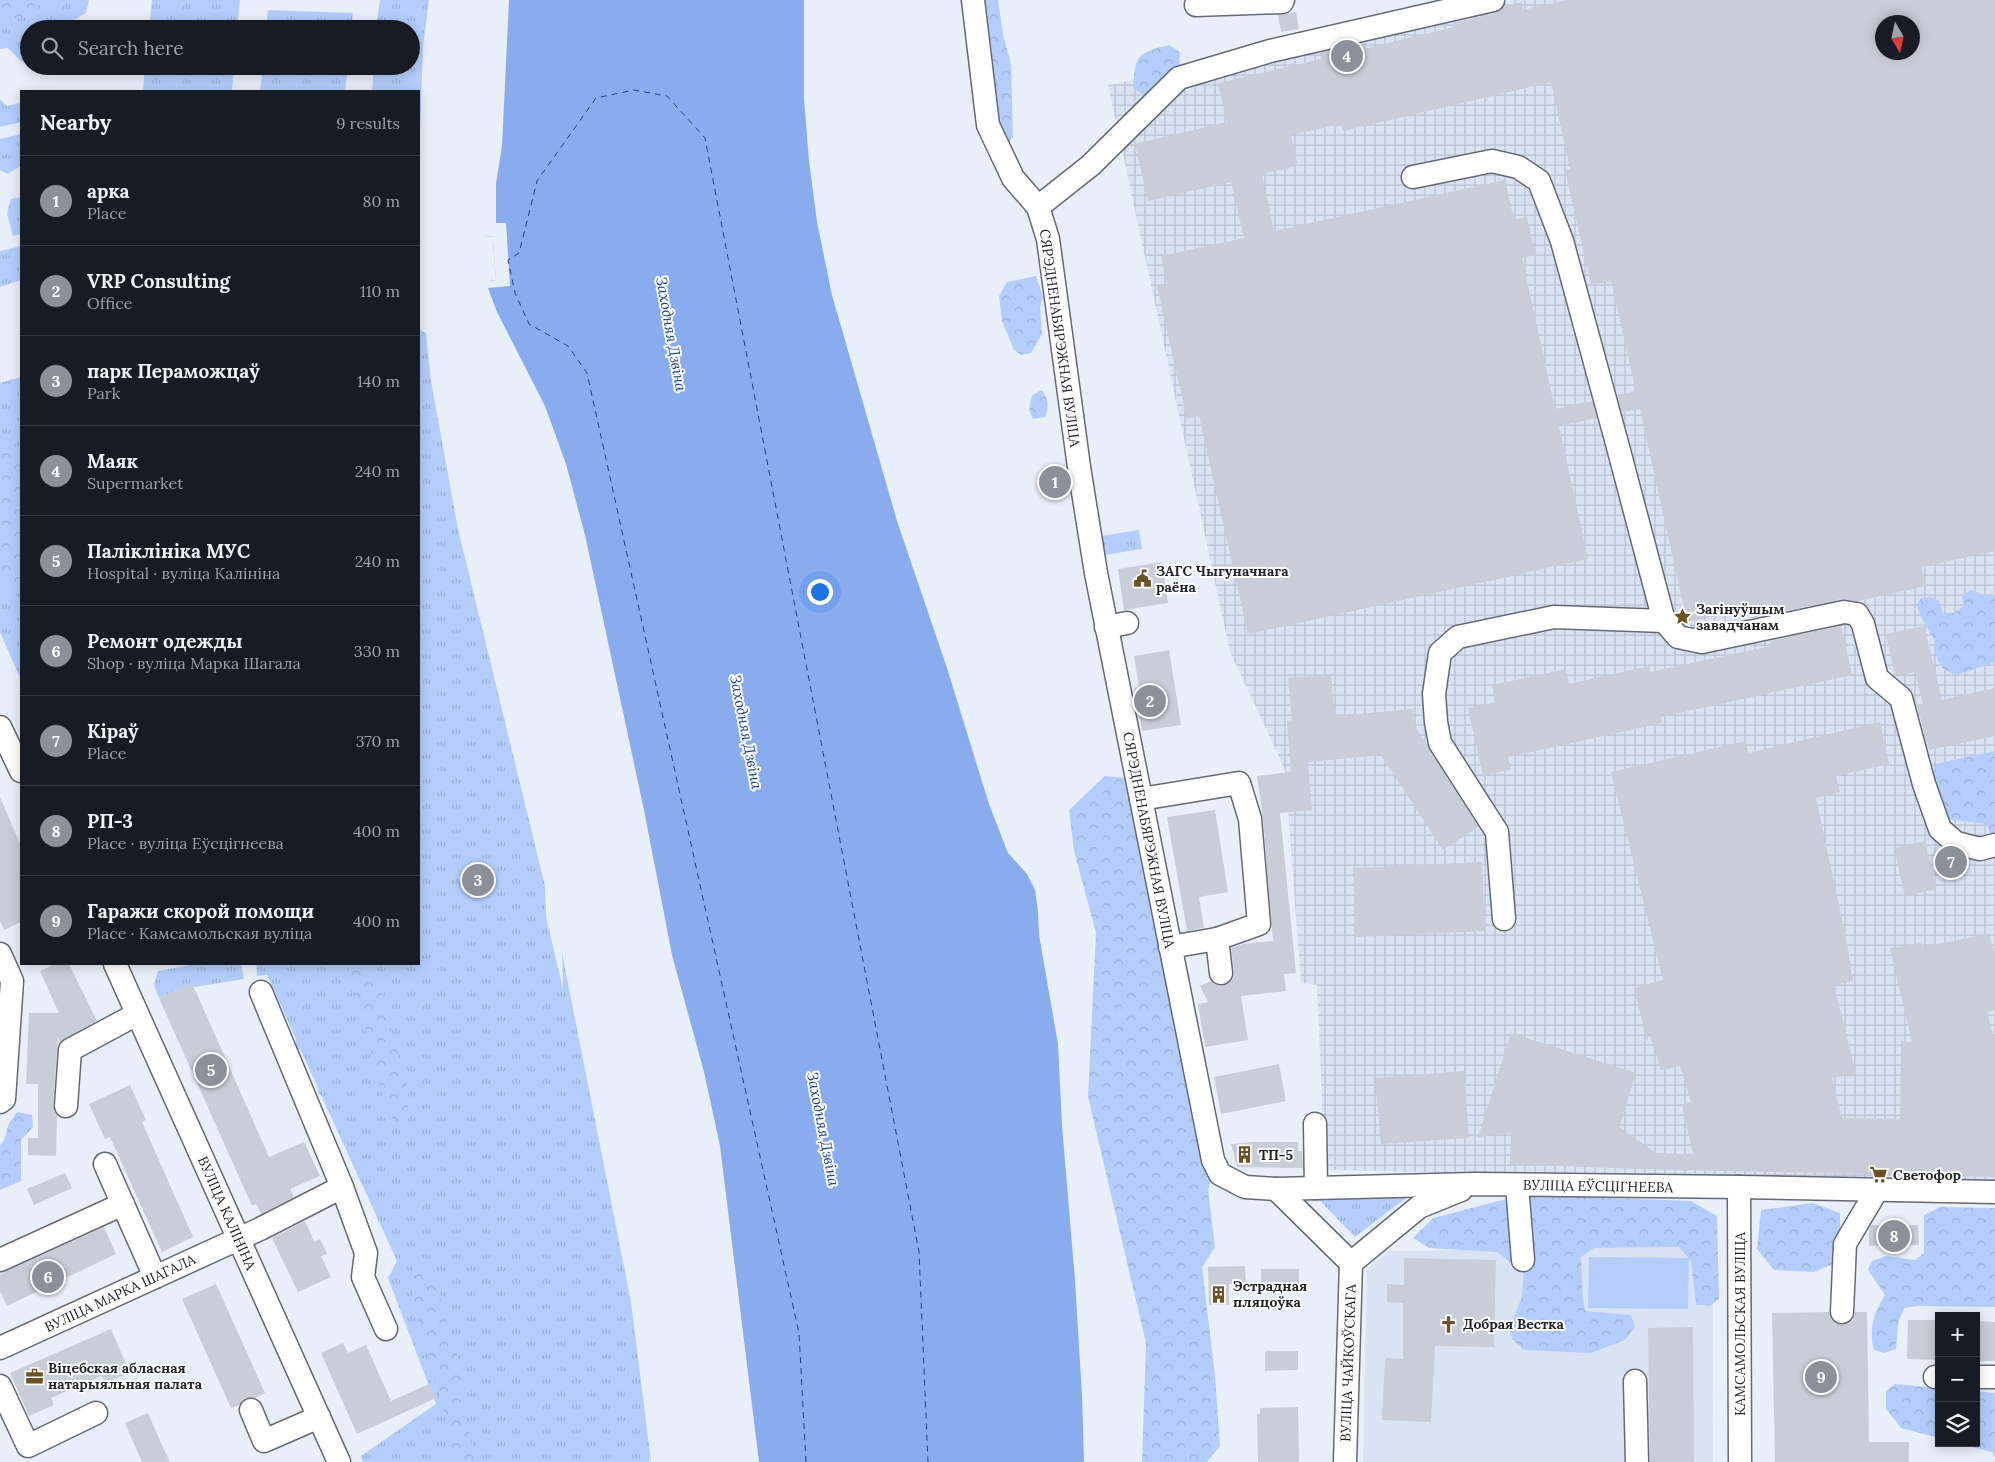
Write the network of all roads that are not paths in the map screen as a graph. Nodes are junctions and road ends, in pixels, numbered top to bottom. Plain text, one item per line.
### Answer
1 (972, 0) edge
2 (1283, 0) edge
3 (1493, 0) edge
4 (1196, 5) dead end
5 (1413, 177) dead end
6 (1038, 207) junction
7 (1664, 621) junction
8 (7, 738) edge
9 (20, 769) edge
10 (1141, 799) junction
11 (1995, 845) edge
12 (1504, 919) dead end
13 (1217, 939) junction
14 (1170, 947) junction
15 (6, 960) edge
16 (115, 965) edge
17 (1221, 973) dead end
18 (261, 992) dead end
19 (138, 1014) junction
20 (1, 1103) edge
21 (66, 1106) dead end
22 (1315, 1124) dead end
23 (1213, 1160) joint
24 (105, 1164) dead end
25 (1474, 1184) junction
26 (1517, 1185) junction
27 (1739, 1187) junction
28 (342, 1188) junction
29 (1316, 1188) junction
30 (1276, 1189) junction
31 (1877, 1190) junction
32 (1995, 1192) edge
33 (123, 1204) junction
34 (239, 1238) junction
35 (0, 1260) edge
36 (1523, 1260) dead end
37 (1351, 1263) junction
38 (155, 1277) junction
39 (1842, 1312) dead end
40 (386, 1329) dead end
41 (0, 1348) edge
42 (1980, 1377) edge
43 (1995, 1377) edge
44 (1635, 1381) dead end
45 (0, 1386) edge
46 (251, 1410) dead end
47 (96, 1414) dead end
48 (319, 1417) junction
49 (339, 1462) edge
50 (1345, 1462) edge
51 (1637, 1462) edge
52 (1740, 1462) edge

1 - 6 street, СЯРЭДНЕНАБЯРЭЖНАЯ ВУЛІЦА
2 - 4 street
3 - 6 street
5 - 7 street
6 - 10 street, СЯРЭДНЕНАБЯРЭЖНАЯ ВУЛІЦА
7 - 11 street
7 - 12 street
8 - 9 street
10 - 13 street
10 - 14 street, СЯРЭДНЕНАБЯРЭЖНАЯ ВУЛІЦА
13 - 14 street
13 - 17 street
14 - 23 street, СЯРЭДНЕНАБЯРЭЖНАЯ ВУЛІЦА
15 - 20 street
16 - 19 street, ВУЛІЦА КАЛІНІНА
18 - 28 street
19 - 21 street
19 - 34 street, ВУЛІЦА КАЛІНІНА
22 - 29 street
23 - 30 street, ВУЛІЦА ЕЎСЦІГНЕЕВА
24 - 33 street
25 - 26 street, ВУЛІЦА ЕЎСЦІГНЕЕВА
25 - 29 street, ВУЛІЦА ЕЎСЦІГНЕЕВА
25 - 37 street
26 - 27 street, ВУЛІЦА ЕЎСЦІГНЕЕВА
26 - 36 street
27 - 31 street, ВУЛІЦА ЕЎСЦІГНЕЕВА
27 - 52 street, КАМСАМОЛЬСКАЯ ВУЛІЦА
28 - 34 street, ВУЛІЦА МАРКА ШАГАЛА
28 - 40 street
29 - 30 street, ВУЛІЦА ЕЎСЦІГНЕЕВА
30 - 37 street
31 - 32 street, ВУЛІЦА ЕЎСЦІГНЕЕВА
31 - 39 street
33 - 35 street
33 - 38 street
34 - 38 street, ВУЛІЦА МАРКА ШАГАЛА
34 - 48 street, ВУЛІЦА КАЛІНІНА
37 - 50 street, ВУЛІЦА ЧАЙКОЎСКАГА
38 - 41 street, ВУЛІЦА МАРКА ШАГАЛА
42 - 43 street
44 - 51 street
45 - 47 street
46 - 48 street
48 - 49 street, ВУЛІЦА КАЛІНІНА

